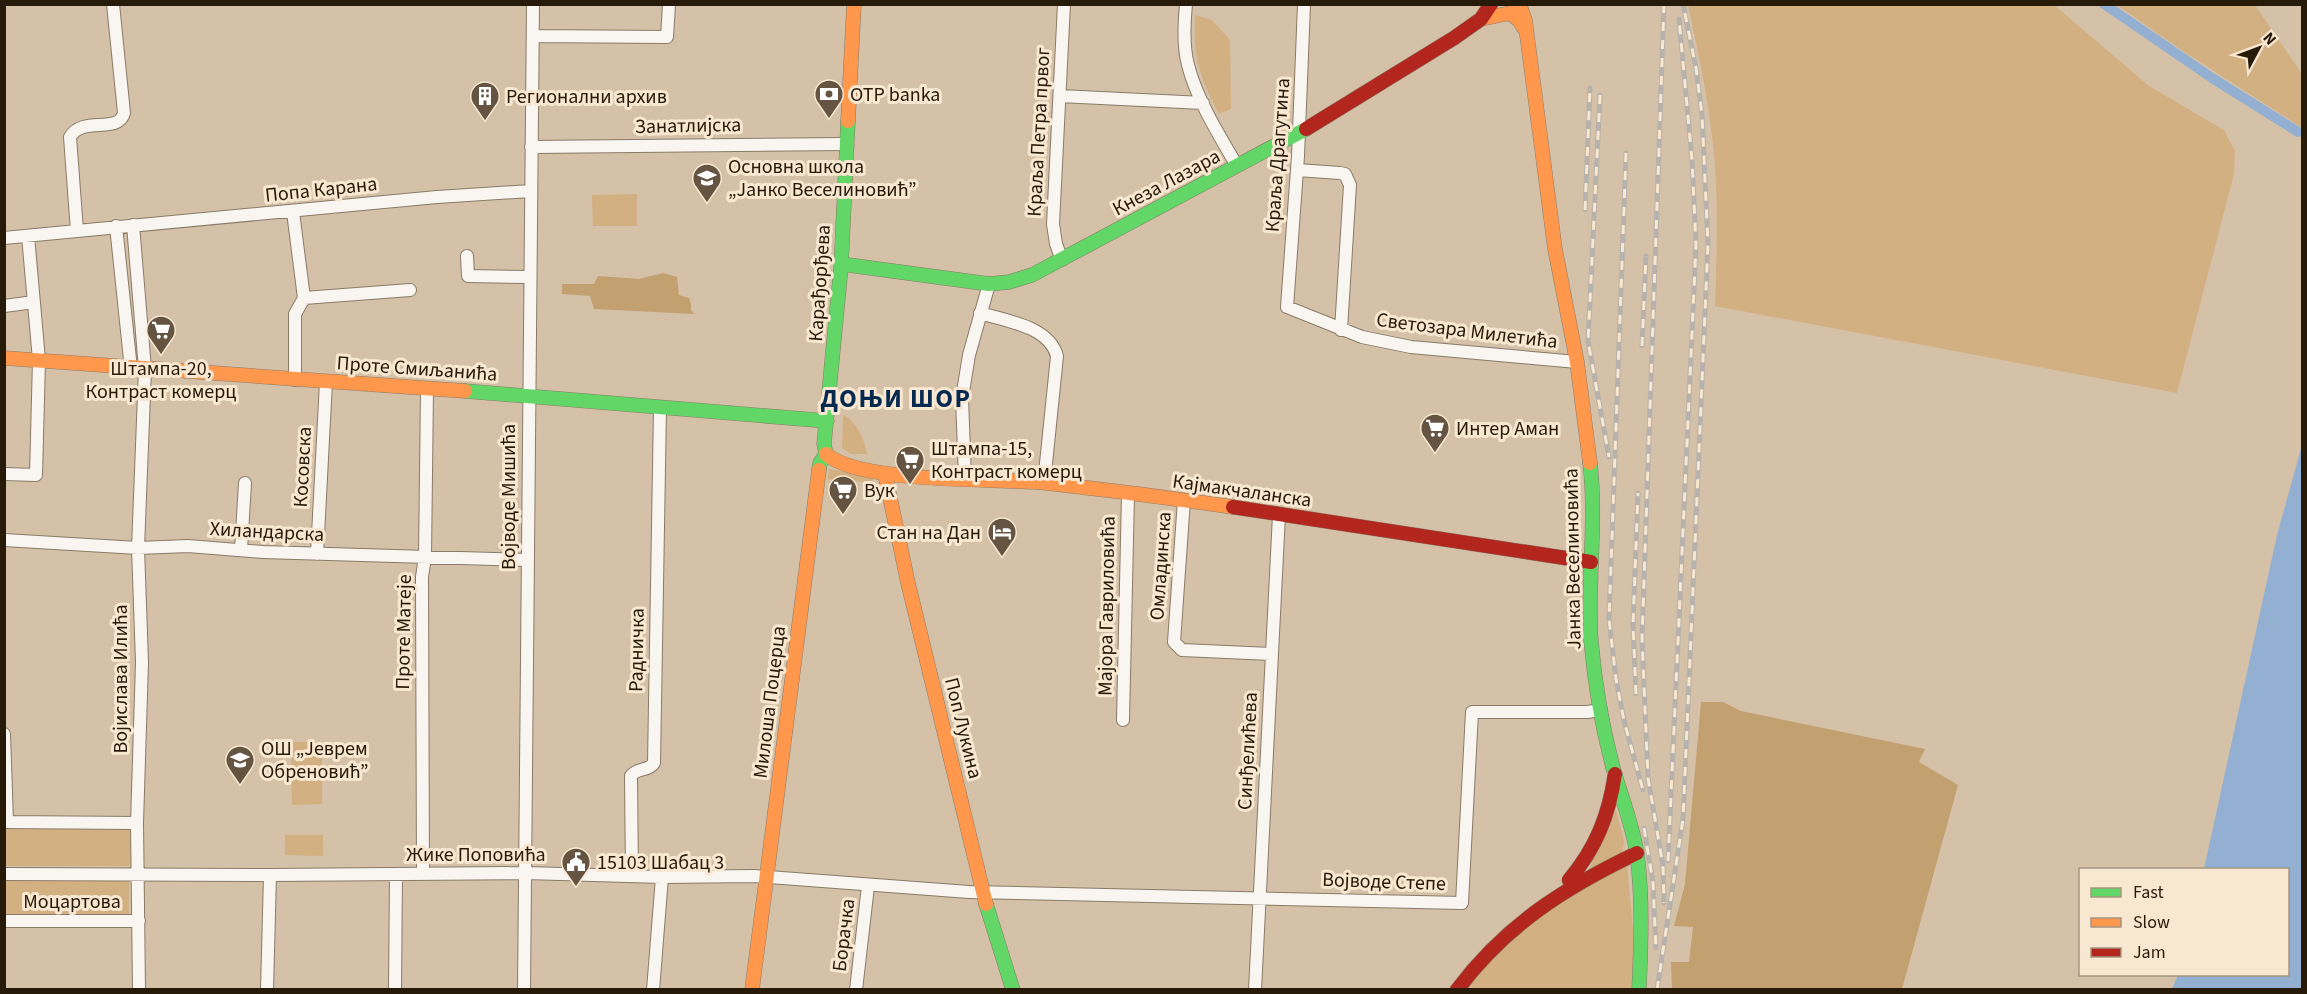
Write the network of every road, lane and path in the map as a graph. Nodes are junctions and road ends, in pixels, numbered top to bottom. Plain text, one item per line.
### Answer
1 (114, 4) edge
2 (533, 4) edge
3 (669, 4) edge
4 (854, 4) edge
5 (1064, 4) edge
6 (1186, 4) edge
7 (1304, 4) edge
8 (1486, 4) edge
9 (1491, 4) edge
10 (1519, 4) edge
11 (1525, 4) edge
12 (1481, 19) junction
13 (1525, 20) junction
14 (1527, 35) junction
15 (533, 36) junction
16 (1060, 96) junction
17 (1203, 103) junction
18 (1299, 134) junction
19 (846, 144) junction
20 (531, 147) junction
21 (1237, 166) junction
22 (1297, 170) junction
23 (530, 190) junction
24 (293, 212) junction
25 (133, 225) junction
26 (116, 226) junction
27 (76, 231) junction
28 (28, 236) junction
29 (4, 238) edge
30 (467, 256) dead end
31 (1062, 260) junction
32 (841, 264) junction
33 (529, 277) junction
34 (989, 284) junction
35 (410, 290) dead end
36 (304, 298) junction
37 (34, 302) junction
38 (4, 306) edge
39 (1287, 307) joint
40 (980, 313) junction
41 (1341, 330) junction
42 (4, 358) edge
43 (39, 360) junction
44 (1577, 362) junction
45 (131, 369) junction
46 (146, 369) junction
47 (295, 380) junction
48 (326, 382) junction
49 (427, 389) junction
50 (528, 395) junction
51 (660, 408) junction
52 (827, 421) junction
53 (826, 454) junction
54 (4, 474) edge
55 (885, 474) junction
56 (965, 479) junction
57 (245, 483) dead end
58 (1044, 483) junction
59 (1128, 494) junction
60 (1184, 500) junction
61 (1279, 515) junction
62 (4, 540) edge
63 (138, 548) junction
64 (241, 550) junction
65 (317, 554) junction
66 (424, 556) junction
67 (527, 560) junction
68 (1591, 562) junction
69 (1271, 654) junction
70 (1601, 710) junction
71 (1123, 720) dead end
72 (4, 734) edge
73 (1615, 774) junction
74 (6, 822) edge
75 (137, 823) junction
76 (1637, 853) junction
77 (526, 873) junction
78 (4, 874) edge
79 (138, 874) junction
80 (396, 874) junction
81 (423, 874) junction
82 (270, 875) junction
83 (632, 876) junction
84 (767, 876) junction
85 (662, 877) junction
86 (868, 886) junction
87 (984, 893) junction
88 (1258, 897) junction
89 (1553, 897) junction
90 (4, 921) edge
91 (139, 921) junction
92 (1461, 987) edge
93 (139, 990) edge
94 (267, 990) edge
95 (395, 990) edge
96 (524, 990) edge
97 (653, 990) edge
98 (752, 990) edge
99 (856, 990) edge
100 (1013, 990) edge
101 (1255, 990) edge
102 (1639, 990) edge

1 - 27 street
2 - 15 street, Војводе Мишића
3 - 15 street
4 - 19 street, Карађорђева
5 - 16 street, Краља Петра првог
6 - 17 street
7 - 18 street, Краља Драгутина
8 - 12 street
9 - 12 street, Кнеза Лазара
10 - 13 street, Јанка Веселиновића
11 - 13 street, Јанка Веселиновића
12 - 14 street
12 - 18 street, Кнеза Лазара
13 - 14 street, Јанка Веселиновића
14 - 44 street, Јанка Веселиновића
15 - 20 street, Војводе Мишића
16 - 17 street
16 - 31 street, Краља Петра првог
17 - 21 street
18 - 21 street, Кнеза Лазара
18 - 22 street, Краља Драгутина
19 - 20 street, Занатлијска
19 - 32 street, Карађорђева
20 - 23 street, Војводе Мишића
21 - 31 street, Кнеза Лазара
22 - 39 street, Краља Драгутина
22 - 41 street
23 - 24 street, Попа Карана
23 - 33 street, Војводе Мишића
24 - 25 street, Попа Карана
24 - 36 street
25 - 26 street, Попа Карана
25 - 46 street, Војислава Илића
26 - 27 street, Попа Карана
26 - 45 street
27 - 28 street, Попа Карана
28 - 29 street, Попа Карана
28 - 37 street
30 - 33 street
31 - 34 street, Кнеза Лазара
32 - 34 street, Кнеза Лазара
32 - 52 street, Карађорђева
33 - 50 street, Војводе Мишића
34 - 40 street
35 - 36 street
36 - 47 street
37 - 38 street
37 - 43 street
39 - 41 street, Светозара Милетића
40 - 56 street
40 - 58 street
41 - 44 street, Светозара Милетића
42 - 43 street, Проте Смиљанића
43 - 45 street, Проте Смиљанића
43 - 54 street
44 - 68 street, Јанка Веселиновића
45 - 46 street, Проте Смиљанића
46 - 47 street, Проте Смиљанића
46 - 63 street, Војислава Илића
47 - 48 street, Проте Смиљанића
48 - 49 street, Проте Смиљанића
48 - 65 street, Косовска
49 - 50 street, Проте Смиљанића
49 - 66 street, Проте Матеје
50 - 51 street, Проте Смиљанића
50 - 67 street, Војводе Мишића
51 - 52 street, Проте Смиљанића
51 - 83 street, Радничка
52 - 53 street, Милоша Поцерца
53 - 55 street, Кајмакчаланска
53 - 84 street, Милоша Поцерца
55 - 56 street, Кајмакчаланска
55 - 87 street, Поп Лукина
56 - 58 street, Кајмакчаланска
57 - 64 street
58 - 59 street, Кајмакчаланска
59 - 60 street, Кајмакчаланска
59 - 71 street, Мајора Гавриловића
60 - 61 street, Кајмакчаланска
60 - 69 street, Омладинска
61 - 68 street, Кајмакчаланска
61 - 69 street, Синђелићева
62 - 63 street, Хиландарска
63 - 64 street, Хиландарска
63 - 75 street, Војислава Илића
64 - 65 street, Хиландарска
65 - 66 street, Хиландарска
66 - 67 street, Хиландарска
66 - 81 street, Проте Матеје
67 - 77 street, Војводе Мишића
68 - 70 street, Јанка Веселиновића
69 - 88 street, Синђелићева
70 - 73 street, Јанка Веселиновића
70 - 88 street, Војводе Степе
72 - 74 street
73 - 76 street, Јанка Веселиновића
73 - 89 street
74 - 75 street
75 - 79 street, Војислава Илића
76 - 89 street
76 - 102 street, Јанка Веселиновића
77 - 81 street, Жике Поповића
77 - 83 street, Жике Поповића
77 - 96 street, Војводе Мишића
78 - 79 street, Жике Поповића
79 - 82 street, Жике Поповића
79 - 91 street, Војислава Илића
80 - 81 street, Жике Поповића
80 - 82 street, Жике Поповића
80 - 95 street
82 - 94 street
83 - 85 street, Жике Поповића
84 - 85 street, Жике Поповића
84 - 86 street, Жике Поповића
84 - 98 street, Милоша Поцерца
85 - 97 street
86 - 87 street, Жике Поповића
86 - 99 street, Борачка
87 - 88 street, Војводе Степе
87 - 100 street, Поп Лукина
88 - 101 street, Синђелићева
89 - 92 street
90 - 91 street, Моцартова
91 - 93 street, Војислава Илића

